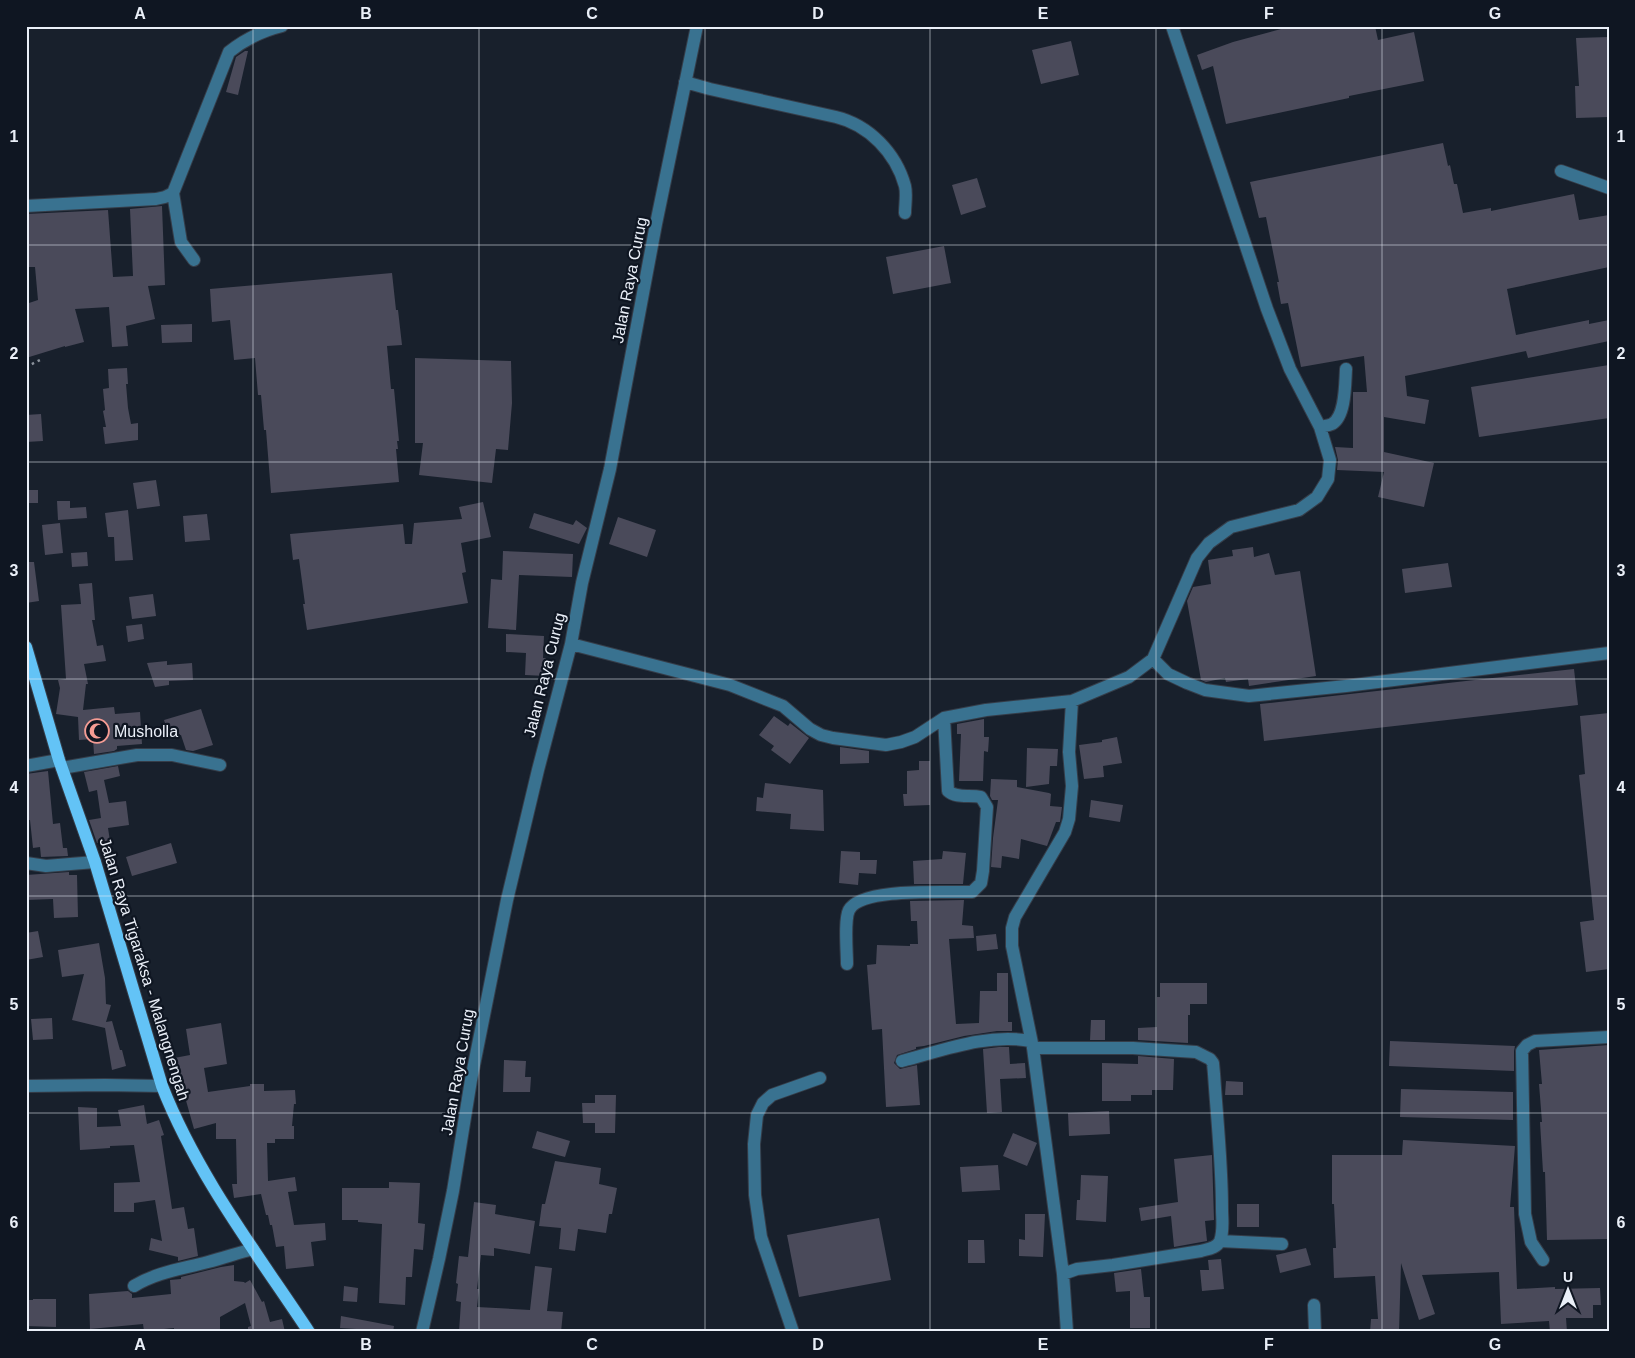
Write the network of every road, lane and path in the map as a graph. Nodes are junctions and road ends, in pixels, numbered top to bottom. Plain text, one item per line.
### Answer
1 (282, 26) edge
2 (697, 26) edge
3 (1172, 26) edge
4 (685, 82) junction
5 (1561, 170) dead end
6 (1609, 188) edge
7 (173, 193) junction
8 (26, 206) edge
9 (906, 214) dead end
10 (194, 260) dead end
11 (42, 359) dead end
12 (26, 367) edge
13 (1346, 369) dead end
14 (1320, 427) junction
15 (571, 644) junction
16 (26, 647) edge
17 (1609, 653) edge
18 (1153, 659) junction
19 (1072, 701) junction
20 (944, 718) junction
21 (61, 764) junction
22 (220, 765) dead end
23 (26, 766) edge
24 (95, 862) junction
25 (26, 863) edge
26 (847, 964) dead end
27 (1609, 1037) edge
28 (1032, 1045) junction
29 (902, 1061) dead end
30 (820, 1078) dead end
31 (26, 1086) edge
32 (162, 1086) junction
33 (1220, 1241) junction
34 (1282, 1244) dead end
35 (254, 1249) junction
36 (1543, 1260) dead end
37 (1063, 1274) junction
38 (134, 1286) dead end
39 (1314, 1305) dead end
40 (309, 1332) edge
41 (422, 1332) edge
42 (792, 1332) edge
43 (1068, 1332) edge
44 (1315, 1332) edge

1 - 7 street
2 - 4 street, Jalan Raya Curug
3 - 14 street
4 - 9 street
4 - 15 street, Jalan Raya Curug
5 - 6 street
7 - 8 street
7 - 10 street
11 - 12 path
13 - 14 street
14 - 18 street
15 - 20 street
15 - 41 street, Jalan Raya Curug
16 - 21 main road, Jalan Raya Tigaraksa - Malangnengah
17 - 18 street
18 - 19 street
19 - 20 street
19 - 28 street
20 - 26 street
21 - 22 street
21 - 23 street
21 - 24 main road, Jalan Raya Tigaraksa - Malangnengah
24 - 25 street
24 - 32 main road, Jalan Raya Tigaraksa - Malangnengah
27 - 36 street
28 - 29 street
28 - 33 street
28 - 37 street
30 - 42 street
31 - 32 street
32 - 35 main road, Jalan Raya Tigaraksa - Malangnengah
33 - 34 street
33 - 37 street
35 - 38 street
35 - 40 main road, Jalan Raya Tigaraksa - Malangnengah
37 - 43 street
39 - 44 street

